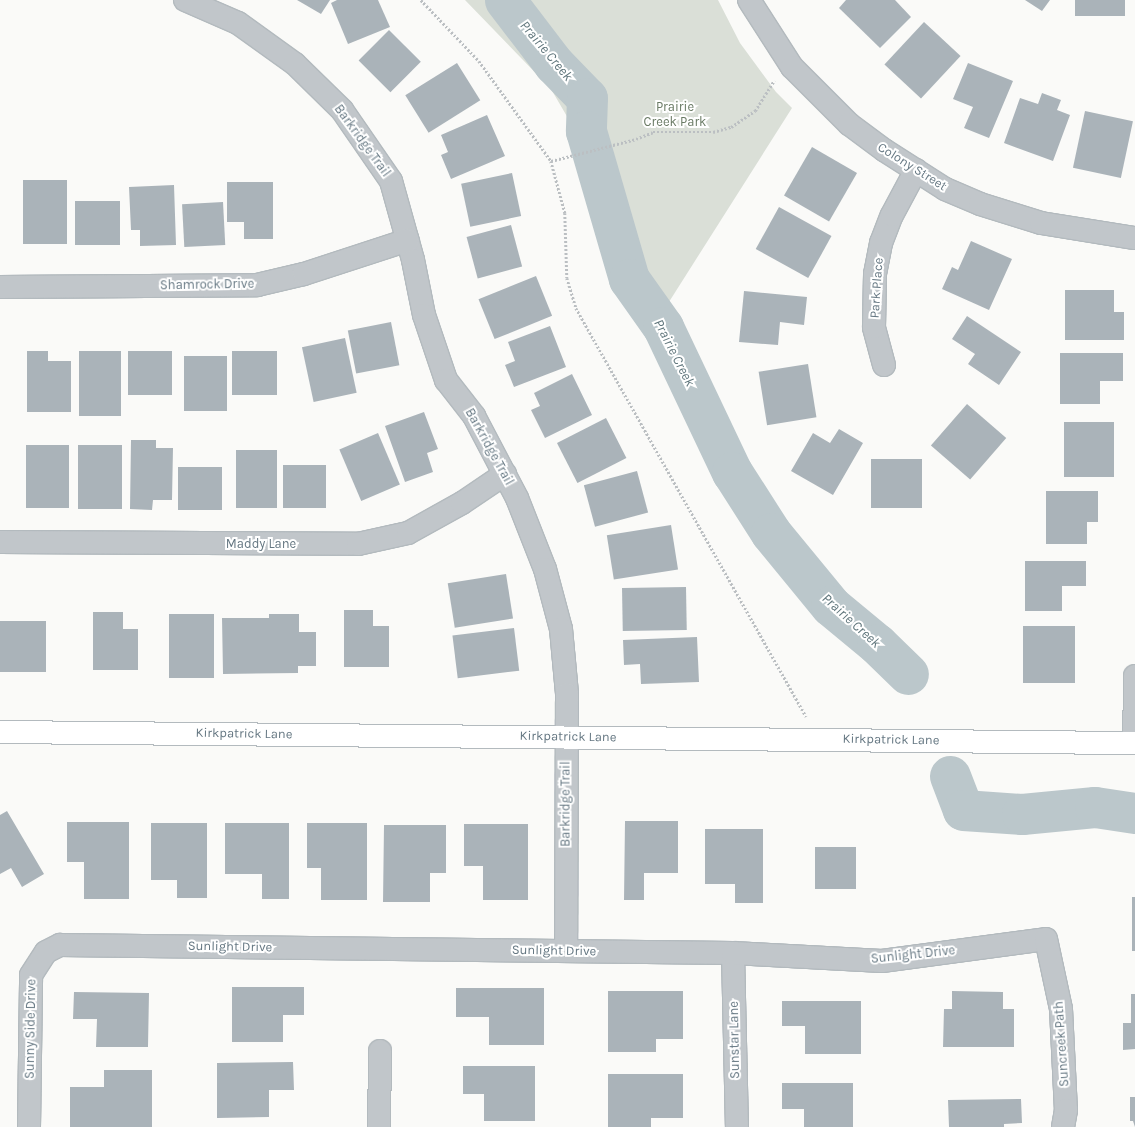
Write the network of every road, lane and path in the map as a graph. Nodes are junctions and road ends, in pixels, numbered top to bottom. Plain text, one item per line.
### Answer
1 (186, 0) edge
2 (421, 0) edge
3 (748, 0) edge
4 (776, 78) dead end
5 (551, 161) junction
6 (916, 170) junction
7 (1135, 238) edge
8 (408, 240) junction
9 (0, 287) edge
10 (884, 365) dead end
11 (505, 474) junction
12 (0, 542) edge
13 (1135, 676) edge
14 (0, 732) edge
15 (567, 737) junction
16 (807, 740) junction
17 (1134, 743) edge
18 (1046, 939) joint
19 (60, 945) joint
20 (566, 951) junction
21 (733, 953) junction
22 (380, 1051) dead end
23 (30, 1127) edge
24 (379, 1127) edge
25 (737, 1127) edge
26 (1063, 1127) edge

1 - 8 street, Barkridge Trail
2 - 5 path
3 - 6 street, Colony Street
4 - 5 path
5 - 16 path
6 - 7 street, Colony Street
6 - 10 street, Park Place
8 - 9 street, Shamrock Drive
8 - 11 street, Barkridge Trail
11 - 12 street, Maddy Lane
11 - 15 street, Barkridge Trail
13 - 17 street
14 - 15 street, Kirkpatrick Lane
15 - 16 street, Kirkpatrick Lane
15 - 20 street, Barkridge Trail
16 - 17 street, Kirkpatrick Lane
18 - 21 street, Sunlight Drive
18 - 26 street, Suncreek Path
19 - 20 street, Sunlight Drive
19 - 23 street, Sunny Side Drive
20 - 21 street, Sunlight Drive
21 - 25 street, Sunstar Lane
22 - 24 street

